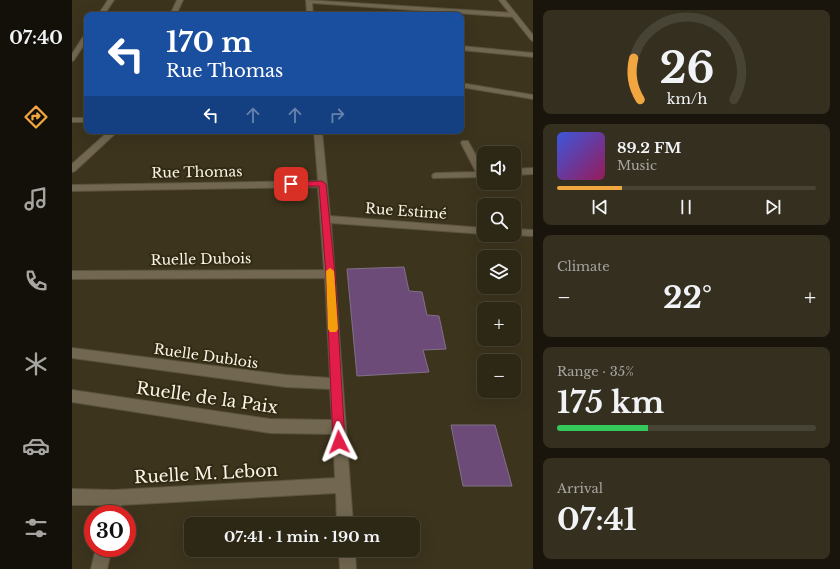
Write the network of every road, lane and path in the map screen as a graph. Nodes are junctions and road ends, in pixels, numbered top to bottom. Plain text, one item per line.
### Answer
1 (111, 0) edge
2 (180, 0) edge
3 (502, 0) edge
4 (309, 1) edge
5 (103, 12) edge
6 (174, 12) edge
7 (310, 12) edge
8 (459, 12) edge
9 (464, 12) edge
10 (514, 16) junction
11 (533, 39) edge
12 (84, 40) edge
13 (464, 48) edge
14 (533, 55) edge
15 (72, 59) edge
16 (464, 86) edge
17 (533, 97) edge
18 (72, 120) edge
19 (84, 120) edge
20 (111, 134) edge
21 (318, 134) edge
22 (465, 143) dead end
23 (477, 164) edge
24 (72, 169) edge
25 (533, 171) edge
26 (521, 172) edge
27 (477, 174) edge
28 (436, 176) dead end
29 (322, 184) junction
30 (72, 188) edge
31 (325, 219) junction
32 (477, 230) edge
33 (521, 232) edge
34 (533, 233) edge
35 (330, 274) junction
36 (72, 275) edge
37 (72, 353) edge
38 (336, 384) junction
39 (72, 396) edge
40 (338, 427) junction
41 (342, 485) junction
42 (72, 497) edge
43 (115, 498) junction
44 (114, 505) edge
45 (344, 517) edge
46 (102, 557) edge
47 (347, 557) edge
48 (99, 569) edge
49 (348, 569) edge

1 - 5 street
2 - 6 street
3 - 10 street
4 - 7 street
4 - 8 street
9 - 10 street
10 - 11 street
12 - 15 street
13 - 14 street
16 - 17 street
18 - 19 street
20 - 24 street
21 - 29 street
22 - 23 street
25 - 26 street
27 - 28 street
29 - 30 street, Rue Thomas
29 - 31 street
31 - 32 street, Rue Estimé
31 - 35 street
33 - 34 street
35 - 36 street, Ruelle Dubois
35 - 38 street
37 - 38 street, Ruelle Dublois
38 - 40 street
39 - 40 street, Ruelle de la Paix
40 - 41 street
41 - 43 street, Ruelle M. Lebon
41 - 45 street
42 - 43 street, Ruelle M. Lebon
43 - 44 street
46 - 48 street
47 - 49 street

